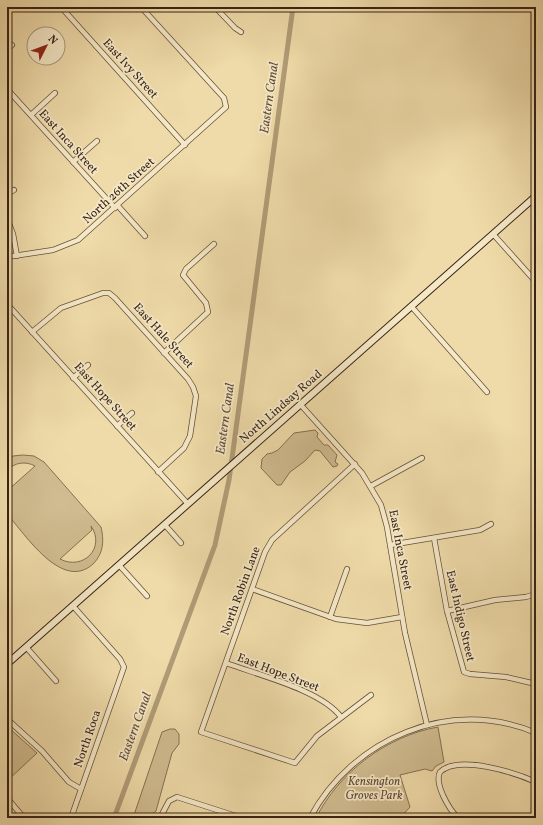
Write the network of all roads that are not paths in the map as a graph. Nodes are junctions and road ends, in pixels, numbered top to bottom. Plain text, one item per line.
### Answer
1 (61, 7) edge
2 (141, 7) edge
3 (216, 7) edge
4 (241, 32) dead end
5 (12, 45) dead end
6 (7, 50) edge
7 (7, 89) edge
8 (54, 93) dead end
9 (231, 97) dead end
10 (226, 102) junction
11 (31, 115) junction
12 (98, 141) dead end
13 (185, 144) junction
14 (74, 162) junction
15 (14, 190) dead end
16 (7, 194) edge
17 (536, 196) edge
18 (116, 207) junction
19 (7, 218) edge
20 (493, 234) junction
21 (145, 236) dead end
22 (214, 244) dead end
23 (17, 256) junction
24 (7, 257) edge
25 (536, 282) edge
26 (7, 304) edge
27 (411, 306) junction
28 (32, 332) junction
29 (164, 353) junction
30 (88, 365) dead end
31 (73, 378) junction
32 (486, 392) dead end
33 (300, 404) junction
34 (132, 413) dead end
35 (117, 426) junction
36 (422, 458) dead end
37 (355, 464) junction
38 (158, 472) junction
39 (371, 486) junction
40 (188, 504) junction
41 (165, 524) junction
42 (491, 524) dead end
43 (434, 538) junction
44 (181, 543) dead end
45 (390, 546) junction
46 (119, 565) junction
47 (347, 569) dead end
48 (252, 589) junction
49 (536, 594) edge
50 (146, 596) dead end
51 (73, 606) junction
52 (447, 611) junction
53 (330, 617) junction
54 (402, 617) junction
55 (26, 647) junction
56 (7, 664) edge
57 (226, 664) junction
58 (56, 681) dead end
59 (536, 684) edge
60 (371, 695) dead end
61 (341, 717) junction
62 (7, 719) edge
63 (427, 725) junction
64 (536, 733) edge
65 (536, 782) edge
66 (81, 789) junction
67 (7, 798) edge
68 (24, 818) edge
69 (71, 818) edge
70 (160, 818) edge
71 (242, 818) edge
72 (310, 818) edge
73 (458, 818) edge

1 - 13 street, East Ivy Street
2 - 10 street
3 - 4 street
5 - 6 street
7 - 11 street, East Inca Street
8 - 11 street
9 - 10 street
10 - 13 street, North 26th Street
11 - 14 street, East Inca Street
12 - 14 street
13 - 18 street, North 26th Street
14 - 18 street, East Inca Street
15 - 16 street
17 - 20 main road, North Lindsay Road
18 - 21 street, East Inca Street
18 - 23 street, North 26th Street
19 - 23 street
20 - 25 street
20 - 27 main road, North Lindsay Road
22 - 29 street
23 - 24 street, North 26th Street
26 - 28 street, East Hope Street
27 - 32 street
27 - 33 main road, North Lindsay Road
28 - 29 street, East Hale Street
28 - 31 street, East Hope Street
29 - 38 street, East Hale Street
30 - 31 street
31 - 35 street, East Hope Street
33 - 37 street, East Inca Street
33 - 40 main road, North Lindsay Road
34 - 35 street
35 - 38 street, East Hope Street
36 - 39 street
37 - 39 street, East Inca Street
37 - 48 street, North Robin Lane
38 - 40 street, East Hope Street
39 - 45 street, East Inca Street
40 - 41 main road, North Lindsay Road
41 - 44 street
41 - 46 main road, North Lindsay Road
42 - 43 street
43 - 45 street
43 - 52 street, East Indigo Street
45 - 54 street, East Inca Street
46 - 50 street
46 - 51 main road, North Lindsay Road
47 - 53 street
48 - 53 street
48 - 57 street, North Robin Lane
49 - 52 street
51 - 55 main road, North Lindsay Road
51 - 66 street, North Roca
52 - 59 street, East Indigo Street
53 - 54 street
54 - 63 street, East Inca Street
55 - 56 main road, North Lindsay Road
55 - 58 street
57 - 61 street, East Hope Street
57 - 61 street, North Robin Lane
60 - 61 street
62 - 66 street
63 - 64 street
63 - 72 street
65 - 73 street
66 - 69 street, North Roca
67 - 68 street
70 - 71 street

